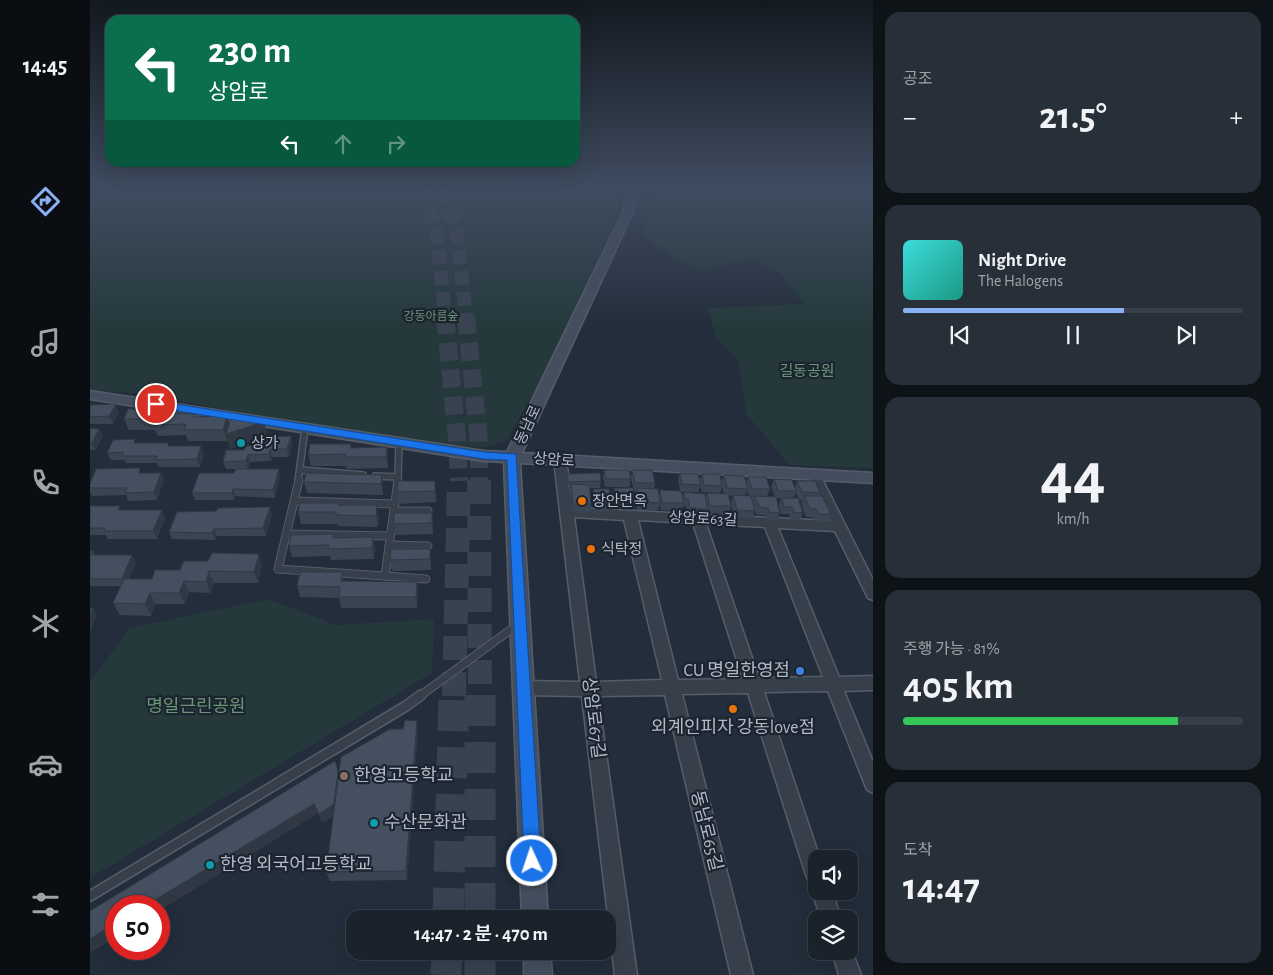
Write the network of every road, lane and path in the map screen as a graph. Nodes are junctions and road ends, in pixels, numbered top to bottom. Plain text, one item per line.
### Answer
1 (617, 236) edge
2 (90, 395) edge
3 (305, 428) junction
4 (399, 444) dead end
5 (512, 457) junction
6 (560, 460) junction
7 (301, 470) junction
8 (814, 474) junction
9 (873, 478) edge
10 (397, 480) junction
11 (407, 483) edge
12 (294, 501) junction
13 (394, 508) junction
14 (428, 511) edge
15 (567, 512) junction
16 (630, 516) junction
17 (698, 519) junction
18 (770, 523) junction
19 (840, 526) junction
20 (287, 534) junction
21 (390, 536) junction
22 (389, 545) junction
23 (428, 546) dead end
24 (385, 576) junction
25 (426, 579) dead end
26 (873, 594) edge
27 (520, 623) junction
28 (873, 683) edge
29 (832, 684) junction
30 (752, 686) junction
31 (523, 688) junction
32 (671, 688) junction
33 (590, 689) junction
34 (873, 784) edge
35 (808, 851) edge
36 (90, 896) edge
37 (535, 910) edge
38 (537, 960) edge
39 (845, 960) edge
40 (538, 975) edge
41 (626, 975) edge
42 (742, 975) edge
43 (850, 975) edge

1 - 5 main road, 동남로
2 - 3 main road, 상암로
3 - 5 main road, 상암로
3 - 7 lane
4 - 10 lane
5 - 6 main road, 상암로
5 - 27 main road, 동남로
6 - 8 main road, 상암로
6 - 15 street, 상암로67길
7 - 10 lane
7 - 12 lane
8 - 9 main road, 상암로
8 - 19 street
10 - 11 lane
10 - 13 lane
12 - 13 lane
12 - 20 lane
13 - 14 lane
13 - 21 lane
15 - 16 street, 상암로63길
15 - 33 street, 상암로67길
16 - 17 street, 상암로63길
16 - 32 street, 동남로65길
17 - 18 street, 상암로63길
17 - 30 street
18 - 19 street, 상암로63길
18 - 29 street
19 - 26 street
20 - 21 lane
20 - 24 lane
21 - 22 lane
22 - 23 lane
22 - 24 lane
24 - 25 lane
27 - 31 main road, 동남로
27 - 36 lane
28 - 29 street
29 - 30 street
29 - 34 street
30 - 32 street
30 - 35 street
31 - 33 street
31 - 37 main road, 동남로
32 - 33 street
32 - 42 street, 동남로65길
33 - 41 street, 상암로67길
38 - 40 main road
39 - 43 street

